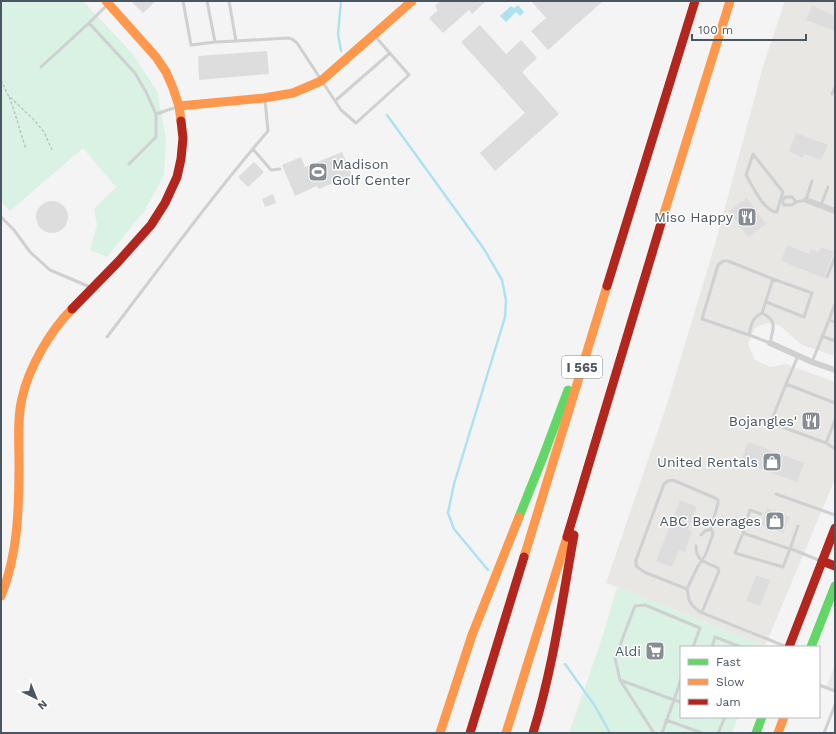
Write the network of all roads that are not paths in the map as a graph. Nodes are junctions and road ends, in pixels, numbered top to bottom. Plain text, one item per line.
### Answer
1 (183, 1) edge
2 (207, 1) edge
3 (229, 1) edge
4 (412, 1) edge
5 (695, 1) edge
6 (730, 1) edge
7 (107, 2) edge
8 (89, 23) junction
9 (374, 35) junction
10 (236, 41) junction
11 (215, 42) junction
12 (390, 53) junction
13 (41, 67) dead end
14 (321, 81) junction
15 (835, 87) edge
16 (832, 94) dead end
17 (264, 98) junction
18 (335, 101) junction
19 (179, 106) junction
20 (156, 114) junction
21 (253, 149) junction
22 (130, 164) dead end
23 (280, 169) dead end
24 (812, 181) dead end
25 (828, 187) dead end
26 (806, 200) junction
27 (781, 201) junction
28 (796, 202) junction
29 (821, 205) junction
30 (835, 211) edge
31 (1, 217) edge
32 (835, 257) edge
33 (827, 277) dead end
34 (773, 279) junction
35 (92, 288) junction
36 (766, 302) junction
37 (834, 306) edge
38 (762, 313) junction
39 (829, 320) junction
40 (835, 322) edge
41 (749, 335) junction
42 (822, 336) junction
43 (107, 337) dead end
44 (590, 340) junction
45 (835, 341) edge
46 (770, 343) junction
47 (798, 356) junction
48 (812, 362) junction
49 (835, 370) edge
50 (786, 384) junction
51 (835, 403) edge
52 (835, 420) edge
53 (826, 443) junction
54 (835, 449) edge
55 (583, 486) junction
56 (776, 494) dead end
57 (761, 514) dead end
58 (835, 515) edge
59 (798, 526) dead end
60 (835, 528) edge
61 (711, 529) junction
62 (742, 533) junction
63 (701, 535) dead end
64 (696, 546) dead end
65 (790, 549) junction
66 (702, 561) junction
67 (822, 561) junction
68 (835, 566) edge
69 (835, 586) edge
70 (687, 589) junction
71 (1, 596) edge
72 (702, 612) junction
73 (732, 645) edge
74 (693, 646) edge
75 (712, 646) edge
76 (786, 646) edge
77 (788, 646) edge
78 (811, 646) edge
79 (620, 680) junction
80 (680, 683) edge
81 (820, 685) edge
82 (835, 691) edge
83 (674, 700) junction
84 (680, 702) edge
85 (835, 705) edge
86 (724, 718) edge
87 (762, 718) edge
88 (784, 718) edge
89 (666, 720) junction
90 (440, 733) edge
91 (470, 733) edge
92 (506, 733) edge
93 (533, 733) edge
94 (654, 733) edge
95 (662, 733) edge
96 (702, 733) edge
97 (718, 733) edge
98 (756, 733) edge
99 (778, 733) edge
100 (824, 733) edge

1 - 11 lane
2 - 11 lane
3 - 10 lane
4 - 9 main road
5 - 44 main road, I 565
6 - 55 main road, I 565
7 - 8 lane
7 - 19 main road
8 - 13 lane
8 - 20 lane
9 - 12 lane
9 - 14 main road
10 - 11 lane
10 - 14 lane
12 - 18 lane
12 - 18 lane
14 - 17 main road
14 - 18 lane
15 - 16 lane
17 - 19 main road
17 - 21 lane
19 - 20 lane
19 - 35 main road
20 - 22 lane
21 - 23 lane
21 - 43 lane
24 - 26 lane
25 - 29 lane
26 - 28 lane
26 - 29 street
27 - 27 lane
27 - 28 lane
27 - 28 lane
29 - 30 street
31 - 35 lane
32 - 33 lane
34 - 36 lane
34 - 36 lane
34 - 41 lane
35 - 71 main road
36 - 38 lane
37 - 39 lane
38 - 41 lane
38 - 46 lane
39 - 40 lane
39 - 42 lane
41 - 46 lane
42 - 45 lane
42 - 48 lane
44 - 90 main road
44 - 91 main road, I 565
46 - 47 street
47 - 48 street
47 - 50 lane
48 - 49 street
50 - 51 lane
50 - 53 lane
52 - 53 lane
53 - 54 lane
55 - 92 main road, I 565
55 - 93 main road
56 - 58 lane
57 - 62 lane
59 - 65 lane
60 - 67 main road
61 - 63 lane
61 - 66 lane
61 - 70 lane
62 - 65 lane
62 - 65 lane
64 - 66 lane
65 - 67 lane
66 - 70 lane
66 - 72 lane
67 - 68 main road
67 - 77 main road
69 - 78 main road
70 - 72 lane
72 - 76 lane
73 - 75 lane
74 - 79 lane
79 - 83 lane
79 - 94 lane
80 - 83 lane
81 - 82 lane
83 - 84 lane
83 - 89 lane
85 - 100 lane
86 - 97 lane
87 - 98 main road
88 - 99 main road
89 - 95 lane
89 - 96 lane

